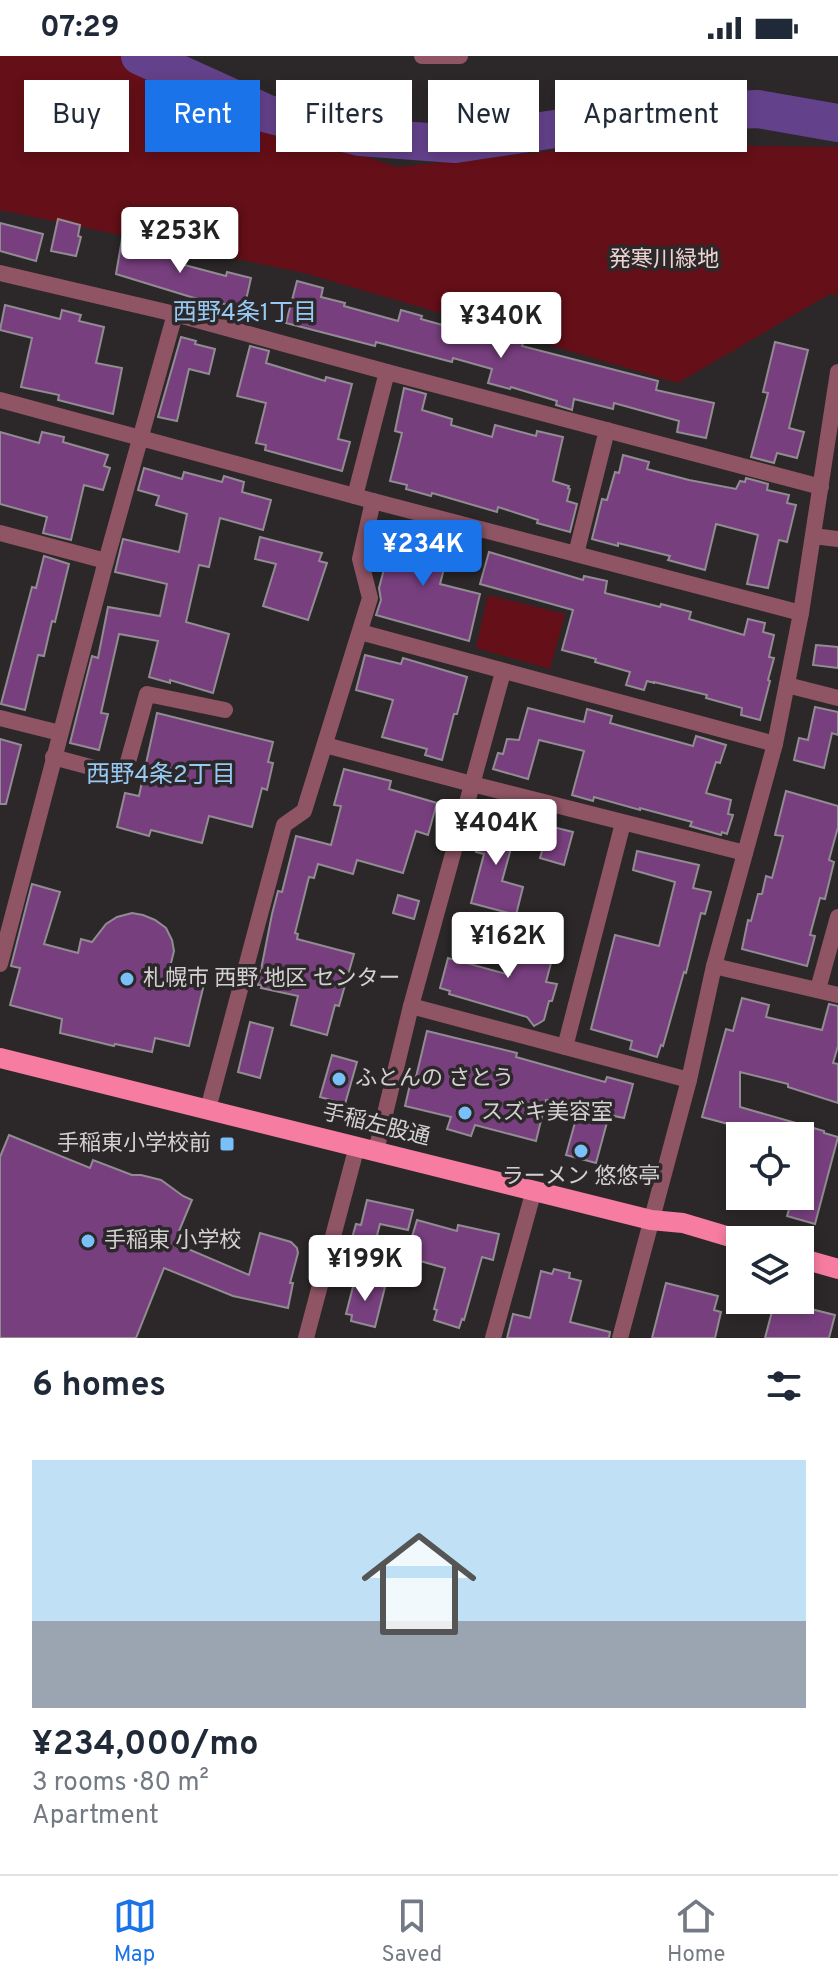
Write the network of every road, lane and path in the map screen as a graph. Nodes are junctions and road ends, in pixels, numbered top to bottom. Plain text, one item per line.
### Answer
1 (422, 56) edge
2 (460, 56) edge
3 (0, 273) edge
4 (175, 314) junction
5 (387, 372) junction
6 (838, 372) edge
7 (0, 400) edge
8 (607, 430) junction
9 (139, 437) junction
10 (821, 487) junction
11 (355, 496) junction
12 (373, 501) junction
13 (0, 533) edge
14 (813, 536) junction
15 (838, 539) edge
16 (576, 554) junction
17 (106, 561) junction
18 (801, 613) junction
19 (360, 632) junction
20 (503, 672) junction
21 (787, 685) junction
22 (838, 698) edge
23 (225, 710) dead end
24 (0, 718) edge
25 (60, 733) junction
26 (775, 744) junction
27 (325, 745) junction
28 (53, 757) junction
29 (472, 784) junction
30 (623, 823) junction
31 (745, 853) junction
32 (5, 917) edge
33 (838, 917) edge
34 (0, 964) edge
35 (714, 966) junction
36 (818, 989) junction
37 (838, 995) edge
38 (411, 1006) junction
39 (565, 1047) junction
40 (2, 1063) edge
41 (689, 1080) junction
42 (208, 1109) junction
43 (366, 1149) junction
44 (534, 1190) junction
45 (651, 1220) junction
46 (726, 1236) edge
47 (814, 1262) edge
48 (838, 1269) edge
49 (306, 1338) edge
50 (493, 1338) edge
51 (620, 1338) edge

1 - 2 street
3 - 4 street
4 - 5 street
4 - 9 street
5 - 8 street
5 - 11 street
6 - 10 street
7 - 9 street
8 - 10 street
8 - 16 street
9 - 11 street
9 - 17 street
10 - 14 street
11 - 12 street
12 - 16 street
12 - 19 street
13 - 17 street
14 - 15 street
14 - 18 street
16 - 18 street
17 - 25 street
18 - 21 street
19 - 20 street
19 - 27 street
20 - 26 street
20 - 29 street
21 - 22 street
21 - 26 street
23 - 28 street
24 - 25 street
25 - 28 street
26 - 31 street
27 - 29 street
27 - 42 street
28 - 32 street
29 - 30 street
29 - 38 street
30 - 31 street
30 - 39 street
31 - 35 street
32 - 34 street
33 - 36 street
35 - 36 street
35 - 41 street
36 - 37 street
38 - 39 street
38 - 43 street
39 - 41 street
40 - 42 main road, 手稲左股通
41 - 45 street
42 - 43 main road, 手稲左股通
43 - 44 main road, 手稲左股通
43 - 49 street
44 - 45 main road, 手稲左股通
44 - 50 street
45 - 46 main road, 手稲左股通
45 - 51 street
47 - 48 main road

